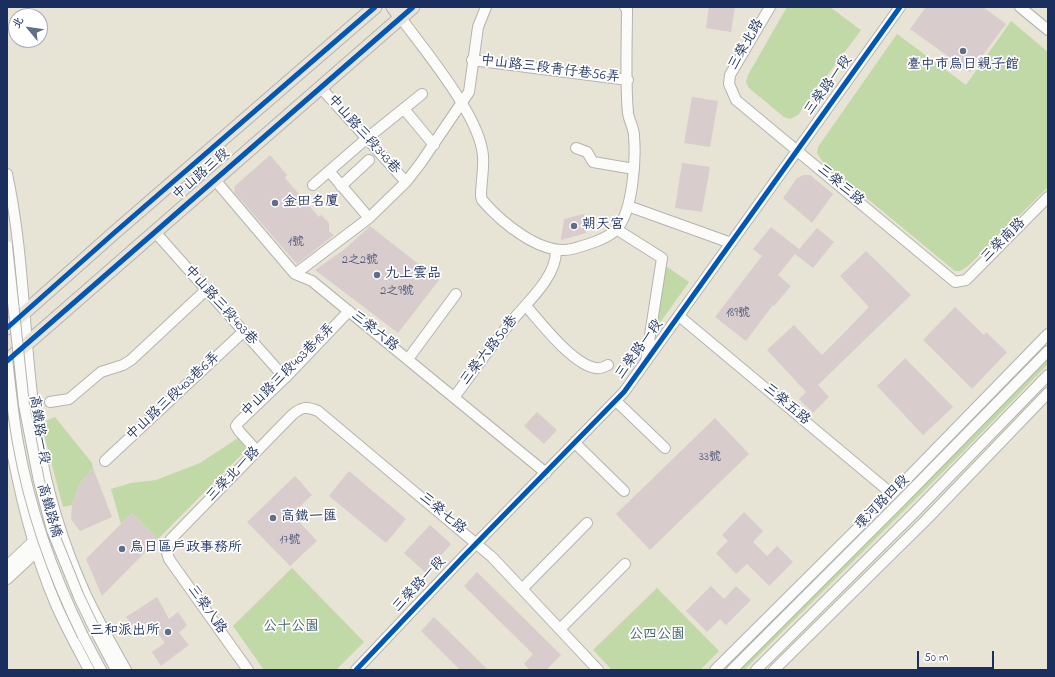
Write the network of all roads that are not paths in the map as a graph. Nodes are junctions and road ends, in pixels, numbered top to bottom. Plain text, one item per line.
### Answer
1 (375, 7) edge
2 (413, 7) edge
3 (486, 7) edge
4 (770, 7) edge
5 (900, 7) edge
6 (1020, 7) edge
7 (627, 8) edge
8 (397, 12) edge
9 (1048, 30) edge
10 (472, 60) junction
11 (628, 80) junction
12 (728, 84) joint
13 (321, 88) junction
14 (422, 94) dead end
15 (462, 102) junction
16 (404, 109) junction
17 (366, 139) junction
18 (434, 145) junction
19 (576, 148) dead end
20 (798, 150) junction
21 (369, 160) dead end
22 (634, 169) junction
23 (329, 172) junction
24 (7, 174) edge
25 (215, 180) junction
26 (406, 182) junction
27 (313, 185) dead end
28 (341, 186) junction
29 (1048, 196) edge
30 (628, 206) junction
31 (369, 218) junction
32 (616, 229) junction
33 (155, 232) junction
34 (731, 242) junction
35 (7, 246) edge
36 (556, 251) junction
37 (295, 274) junction
38 (958, 282) joint
39 (205, 291) junction
40 (456, 294) dead end
41 (526, 306) junction
42 (348, 311) junction
43 (24, 313) junction
44 (679, 316) junction
45 (7, 328) edge
46 (243, 332) junction
47 (1048, 334) edge
48 (27, 344) junction
49 (1048, 351) edge
50 (408, 359) junction
51 (7, 360) edge
52 (646, 363) junction
53 (608, 366) dead end
54 (1048, 376) edge
55 (285, 378) junction
56 (1048, 393) edge
57 (455, 396) junction
58 (616, 401) junction
59 (50, 402) dead end
60 (306, 407) joint
61 (7, 425) edge
62 (576, 443) junction
63 (665, 448) dead end
64 (257, 451) junction
65 (104, 461) dead end
66 (546, 473) junction
67 (624, 491) dead end
68 (892, 494) junction
69 (57, 519) junction
70 (587, 523) dead end
71 (61, 530) junction
72 (33, 541) junction
73 (477, 543) junction
74 (166, 549) joint
75 (37, 552) junction
76 (625, 564) dead end
77 (7, 566) edge
78 (7, 579) edge
79 (522, 589) junction
80 (560, 629) junction
81 (89, 670) edge
82 (101, 670) edge
83 (116, 670) edge
84 (126, 670) edge
85 (248, 670) edge
86 (356, 670) edge
87 (598, 670) edge
88 (715, 670) edge
89 (732, 670) edge
90 (756, 670) edge
91 (774, 670) edge

1 - 43 main road, 中山路三段
2 - 8 main road, 中山路三段
3 - 10 street
4 - 12 street, 三榮北路
5 - 20 street, 三榮路一段
6 - 9 street
7 - 11 street
8 - 13 main road, 中山路三段
8 - 15 street
10 - 11 street, 中山路三段青仔巷56弄
10 - 15 street
11 - 22 street
12 - 20 street, 三榮三路
13 - 17 street, 中山路三段343巷
13 - 25 main road, 中山路三段
14 - 16 street
15 - 18 street
15 - 36 street
16 - 17 street
16 - 18 street
17 - 23 street
17 - 26 street, 中山路三段343巷
18 - 26 street
19 - 22 street
20 - 34 street, 三榮路一段
20 - 38 street, 三榮三路
21 - 28 street
22 - 30 street
23 - 27 street
23 - 28 street
24 - 43 street, 高鐵路一段
25 - 33 main road, 中山路三段
25 - 37 street, 三榮六路
26 - 31 street
28 - 31 street
29 - 38 street, 三榮南路
30 - 32 street
30 - 34 street
31 - 37 street
32 - 36 street
32 - 52 street
33 - 39 street, 中山路三段403巷
33 - 48 main road, 中山路三段
34 - 44 street, 三榮路一段
35 - 83 street, 高鐵路橋, bridge
36 - 41 street, 三榮六路50巷
37 - 42 street, 三榮六路
39 - 46 street, 中山路三段403巷
39 - 59 street
40 - 50 street
41 - 53 street
41 - 57 street, 三榮六路50巷
42 - 50 street, 三榮六路
42 - 55 street, 中山路三段403巷18弄
43 - 45 main road, 中山路三段
43 - 48 street, 高鐵路一段
44 - 52 street, 三榮路一段
44 - 68 street, 三榮五路
46 - 55 street, 中山路三段403巷
46 - 65 street, 中山路三段403巷6弄
47 - 68 street, 環河路四段
48 - 51 main road, 中山路三段
48 - 69 street, 高鐵路一段
49 - 89 street, 環河路四段
50 - 57 street, 三榮六路
51 - 82 street, 高鐵路橋, bridge
52 - 58 street, 三榮路一段
54 - 90 street, 環河路四段
55 - 64 street, 中山路三段403巷18弄
56 - 91 street
57 - 66 street, 三榮六路
58 - 62 street, 三榮路一段
58 - 63 street
60 - 64 street, 三榮北一路
60 - 73 street, 三榮七路
61 - 72 street, 高鐵路一段
62 - 66 street, 三榮路一段
62 - 67 street
64 - 74 street, 三榮北一路
66 - 73 street, 三榮路一段
68 - 88 street, 環河路四段
69 - 71 street, 高鐵路一段
69 - 72 street
70 - 79 street
71 - 75 street
71 - 84 street, 高鐵路一段
72 - 75 street, 高鐵路一段
72 - 77 street
73 - 79 street, 三榮七路
73 - 86 street, 三榮路一段
74 - 85 street, 三榮八路
75 - 78 street
75 - 81 street, 高鐵路一段
76 - 80 street
79 - 80 street, 三榮七路
80 - 87 street, 三榮七路

